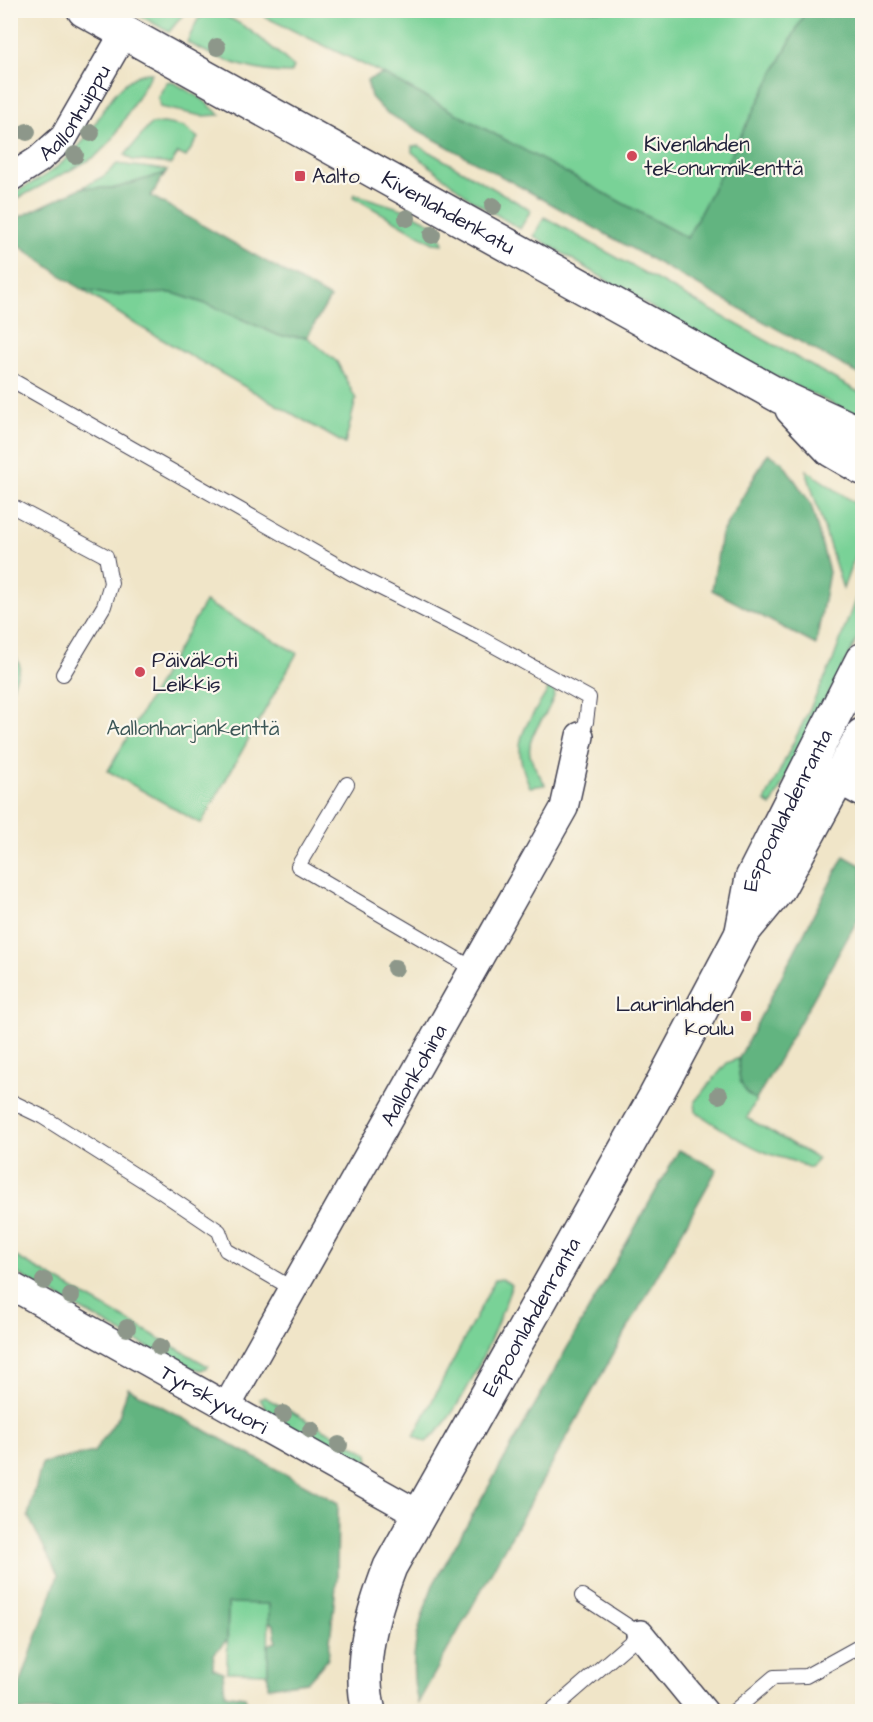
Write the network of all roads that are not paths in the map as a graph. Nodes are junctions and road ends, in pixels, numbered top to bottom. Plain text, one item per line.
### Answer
1 (84, 10) edge
2 (125, 32) junction
3 (10, 178) edge
4 (10, 379) edge
5 (781, 397) junction
6 (862, 434) edge
7 (862, 468) edge
8 (10, 505) edge
9 (862, 660) edge
10 (63, 674) dead end
11 (862, 735) edge
12 (580, 736) joint
13 (836, 779) edge
14 (347, 784) dead end
15 (474, 969) junction
16 (10, 1101) edge
17 (10, 1285) edge
18 (293, 1289) junction
19 (227, 1406) junction
20 (419, 1514) junction
21 (582, 1596) dead end
22 (640, 1634) junction
23 (862, 1645) edge
24 (369, 1712) edge
25 (550, 1712) edge
26 (704, 1712) edge
27 (733, 1712) edge

1 - 2 street, Kivenlahdenkatu
2 - 3 street, Aallonhuippu
2 - 5 street, Kivenlahdenkatu
4 - 12 lane
5 - 6 street, Kivenlahdenkatu
5 - 7 street, Kivenlahdenkatu
8 - 10 lane
9 - 13 street, Espoonlahdenranta
11 - 13 street, Espoonlahdenranta
12 - 15 street, Aallonkohina
13 - 20 street, Espoonlahdenranta
14 - 15 lane
15 - 18 street, Aallonkohina
16 - 18 lane
17 - 19 street, Tyrskyvuori
18 - 19 street, Aallonkohina
19 - 20 street, Tyrskyvuori
20 - 24 street, Espoonlahdenranta
21 - 22 lane
22 - 25 lane
22 - 26 street
23 - 27 lane

